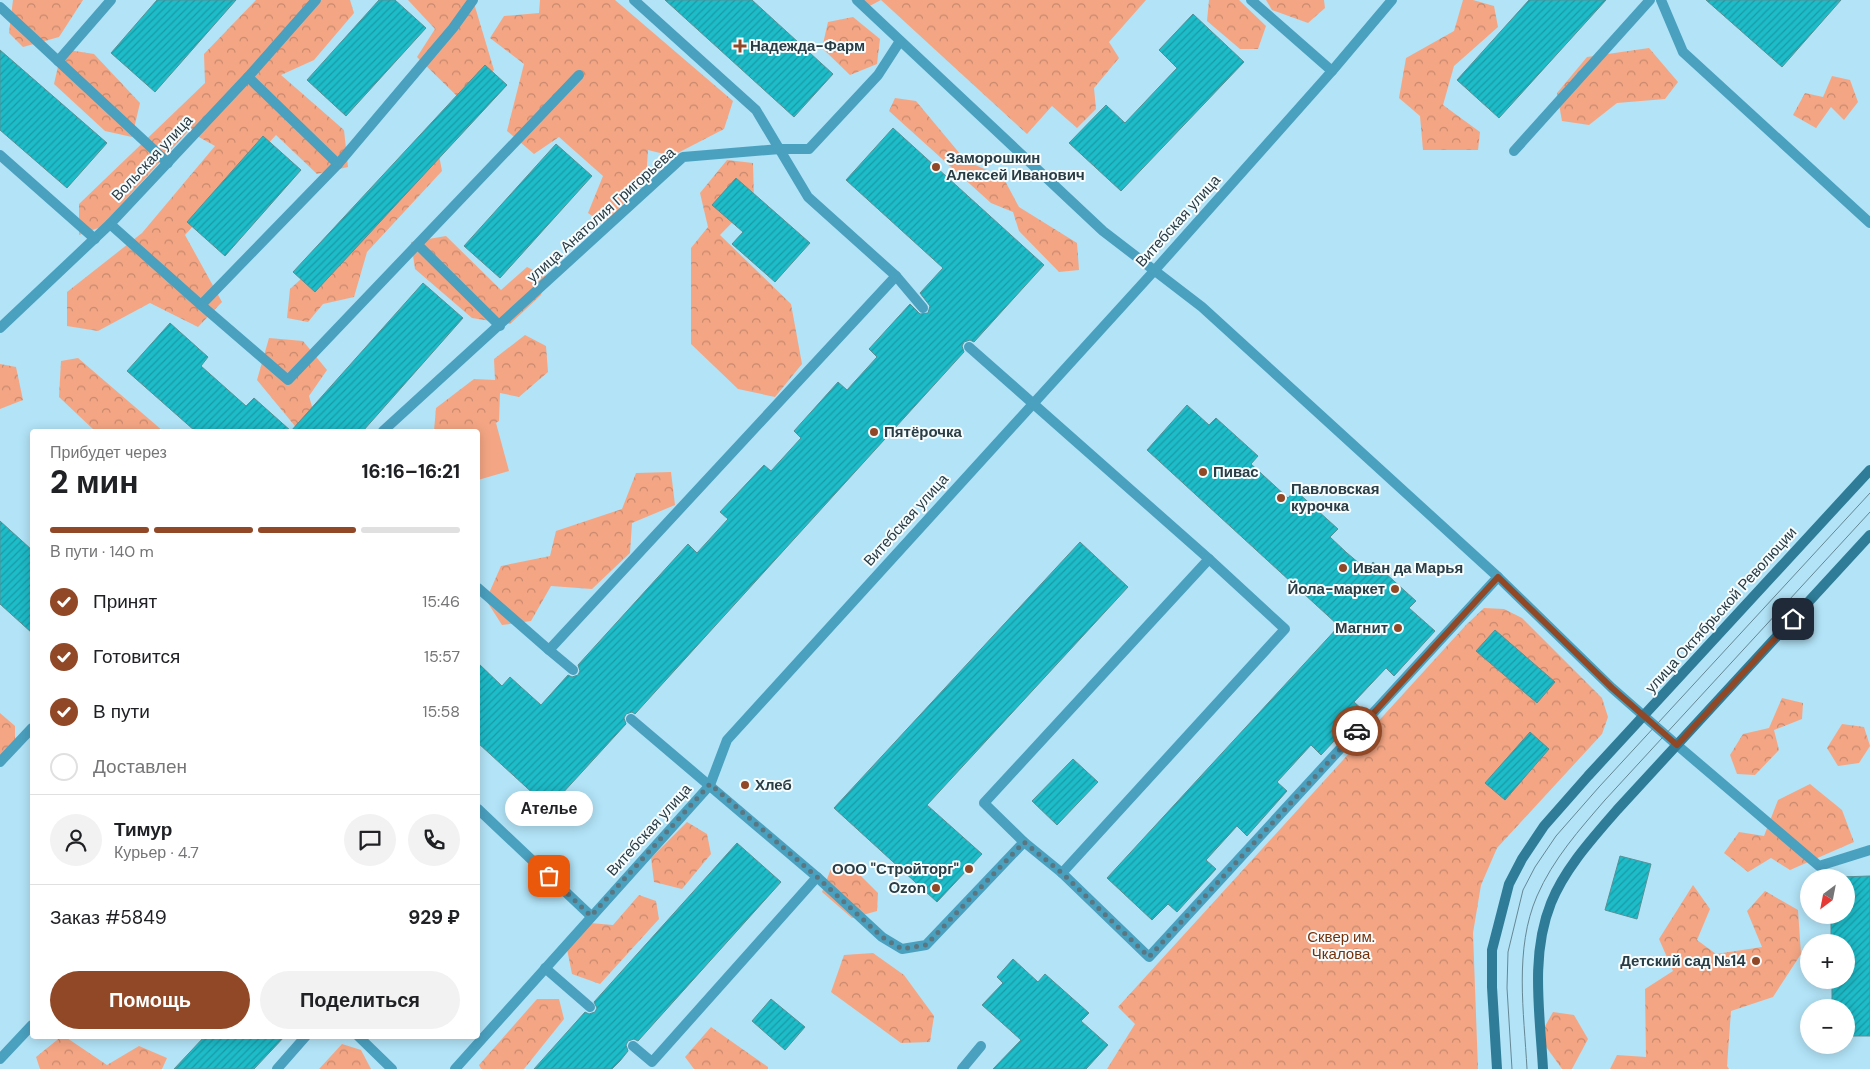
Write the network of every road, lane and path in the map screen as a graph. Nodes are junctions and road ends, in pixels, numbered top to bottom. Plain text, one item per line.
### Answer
1 (111, 0) edge
2 (316, 0) edge
3 (473, 0) edge
4 (634, 0) edge
5 (857, 0) edge
6 (1251, 0) edge
7 (1392, 0) edge
8 (1650, 0) edge
9 (1661, 0) edge
10 (0, 8) edge
11 (900, 41) junction
12 (58, 61) junction
13 (1332, 70) junction
14 (579, 75) dead end
15 (248, 77) junction
16 (780, 149) junction
17 (1514, 151) dead end
18 (0, 155) edge
19 (168, 163) junction
20 (338, 164) junction
21 (1870, 222) edge
22 (110, 224) junction
23 (95, 240) junction
24 (418, 245) junction
25 (1154, 271) junction
26 (896, 276) junction
27 (201, 305) junction
28 (923, 308) dead end
29 (500, 326) junction
30 (0, 328) edge
31 (970, 346) dead end
32 (1033, 403) junction
33 (385, 429) edge
34 (1870, 470) edge
35 (1870, 535) edge
36 (1209, 559) junction
37 (1498, 577) junction
38 (480, 590) edge
39 (549, 650) junction
40 (573, 670) dead end
41 (1644, 716) junction
42 (631, 719) dead end
43 (30, 732) edge
44 (1677, 745) junction
45 (0, 762) edge
46 (710, 784) junction
47 (480, 811) edge
48 (1024, 842) junction
49 (1870, 850) edge
50 (1062, 873) junction
51 (817, 877) junction
52 (591, 916) junction
53 (545, 968) junction
54 (590, 1007) dead end
55 (30, 1027) edge
56 (303, 1039) edge
57 (361, 1039) edge
58 (633, 1046) dead end
59 (982, 1046) dead end
60 (0, 1060) edge
61 (277, 1069) edge
62 (392, 1069) edge
63 (455, 1069) edge
64 (962, 1069) edge
65 (1497, 1069) edge
66 (1543, 1069) edge

1 - 12 street
2 - 15 street, Вольская улица
3 - 20 street
4 - 16 street
5 - 11 street
6 - 13 street
7 - 13 street, Витебская улица
8 - 17 street
9 - 21 street
10 - 12 street
11 - 16 street, улица Анатолия Григорьева
11 - 25 street
12 - 19 street
13 - 25 street, Витебская улица
14 - 24 street
15 - 19 street, Вольская улица
15 - 20 street
16 - 26 street
16 - 29 street, улица Анатолия Григорьева
18 - 23 street
19 - 22 street, Вольская улица
20 - 27 street
22 - 23 street, Вольская улица
22 - 27 street
23 - 30 street, Вольская улица
24 - 27 street
24 - 29 street
25 - 32 street, Витебская улица
25 - 37 street
26 - 28 street
26 - 39 street
29 - 33 street, улица Анатолия Григорьева
31 - 32 street
32 - 36 street
32 - 46 street, Витебская улица
34 - 41 main road, улица Октябрьской Революции
35 - 44 main road
36 - 48 street
36 - 50 street
37 - 41 street
37 - 50 street
38 - 39 street
39 - 40 street
41 - 44 street
41 - 65 main road, улица Октябрьской Революции
42 - 46 street
43 - 45 street
44 - 49 street
44 - 66 main road
46 - 51 street
46 - 52 street, Витебская улица
47 - 52 street
48 - 50 street
48 - 51 street
51 - 58 street
52 - 53 street, Витебская улица
53 - 54 street
53 - 63 street, Витебская улица
55 - 60 street
56 - 61 street
57 - 62 street
59 - 64 street

